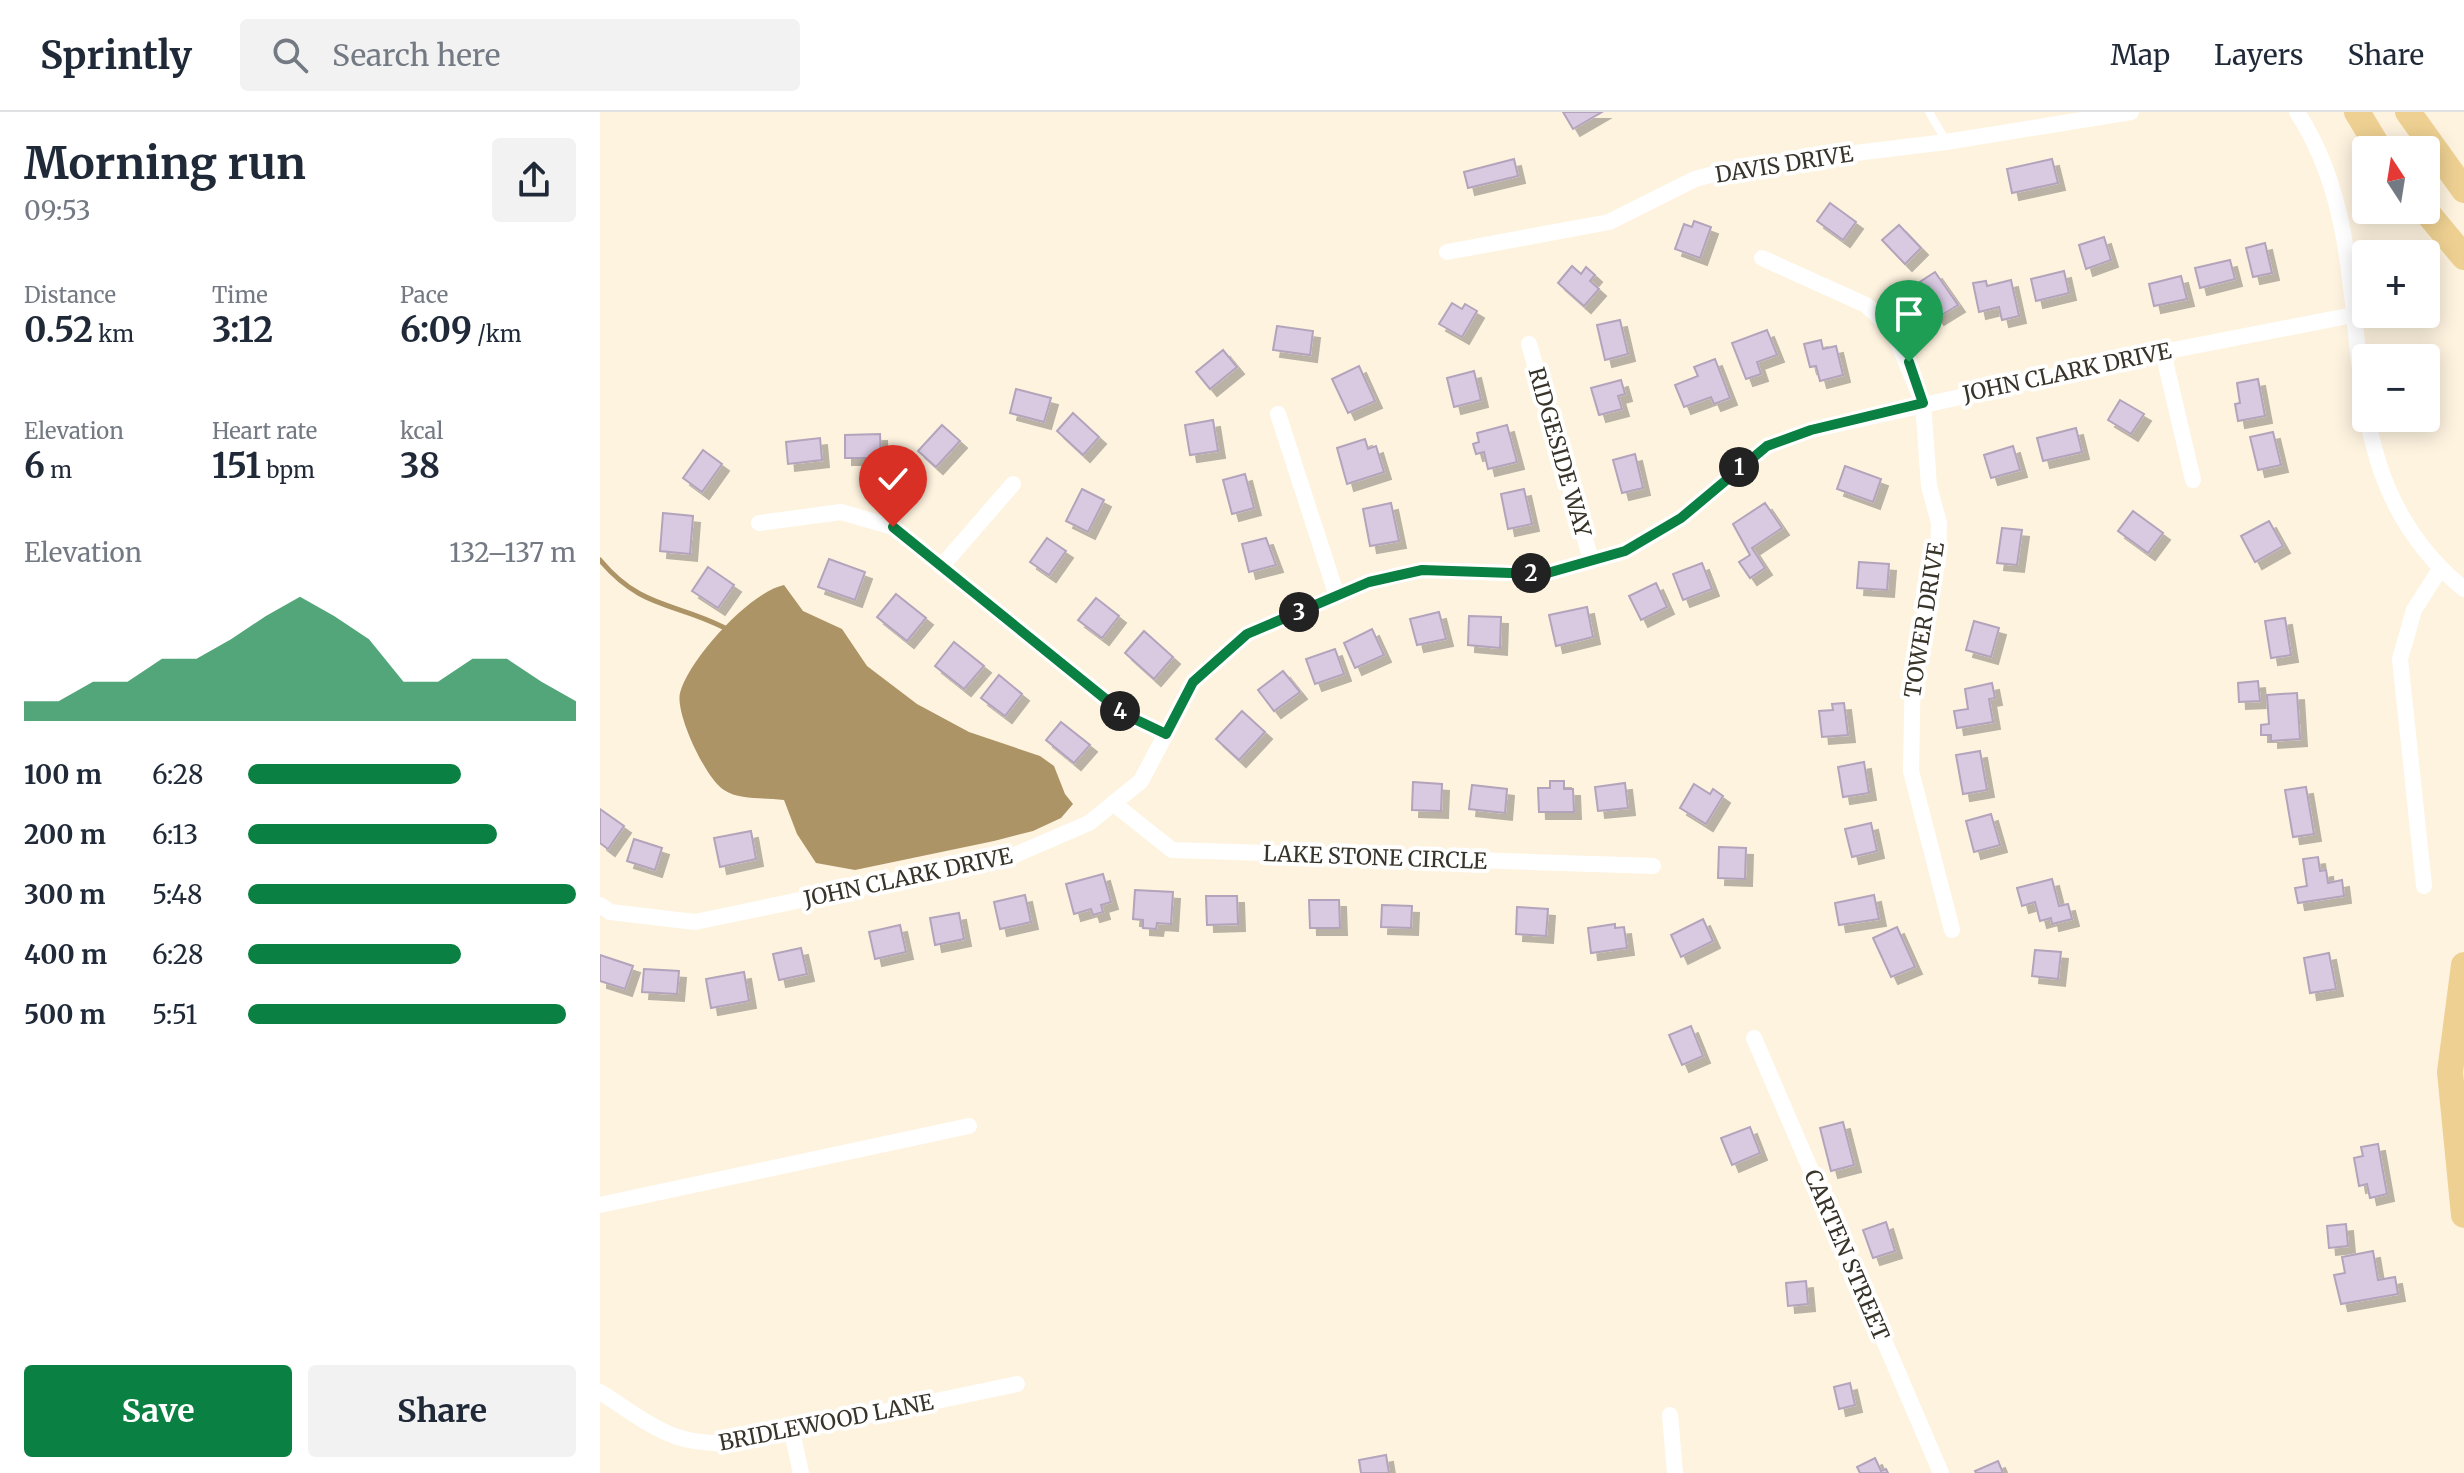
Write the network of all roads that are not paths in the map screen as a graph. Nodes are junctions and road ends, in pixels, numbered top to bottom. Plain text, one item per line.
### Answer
1 (1929, 112) edge
2 (2131, 112) edge
3 (2297, 112) edge
4 (2357, 112) edge
5 (2408, 112) edge
6 (2372, 136) edge
7 (1946, 142) junction
8 (2464, 190) edge
9 (2437, 224) edge
10 (1447, 252) dead end
11 (2464, 257) edge
12 (1762, 258) dead end
13 (2352, 307) edge
14 (2352, 315) edge
15 (2355, 328) edge
16 (1529, 344) dead end
17 (2163, 352) junction
18 (1923, 403) junction
19 (1278, 414) dead end
20 (2193, 480) dead end
21 (1013, 484) dead end
22 (759, 523) dead end
23 (1591, 560) junction
24 (941, 567) junction
25 (2440, 569) junction
26 (2464, 589) edge
27 (1337, 596) junction
28 (1166, 734) junction
29 (1113, 803) junction
30 (1653, 866) dead end
31 (2424, 886) dead end
32 (600, 905) edge
33 (1952, 930) dead end
34 (2464, 965) edge
35 (1754, 1038) dead end
36 (969, 1126) dead end
37 (600, 1205) edge
38 (2464, 1215) edge
39 (1017, 1384) dead end
40 (600, 1392) edge
41 (1670, 1415) dead end
42 (792, 1432) junction
43 (801, 1473) edge
44 (1675, 1473) edge
45 (1941, 1473) edge

1 - 7 lane
2 - 7 street, DAVIS DRIVE
3 - 13 street
4 - 6 main road
5 - 8 main road
7 - 10 street, DAVIS DRIVE
9 - 11 main road
12 - 18 street, TOWER DRIVE
14 - 17 street, JOHN CLARK DRIVE
15 - 25 street
16 - 23 street, RIDGESIDE WAY
17 - 18 street, JOHN CLARK DRIVE
17 - 20 street
18 - 23 street, JOHN CLARK DRIVE
18 - 33 street, TOWER DRIVE
19 - 27 street
21 - 24 street
22 - 24 street
23 - 27 street, JOHN CLARK DRIVE
24 - 28 street
25 - 26 street
25 - 31 street
27 - 28 street, JOHN CLARK DRIVE
28 - 29 street, JOHN CLARK DRIVE
29 - 30 street, LAKE STONE CIRCLE
29 - 32 street, JOHN CLARK DRIVE
34 - 38 main road
35 - 45 street, CARTEN STREET
36 - 37 street
39 - 42 street, BRIDLEWOOD LANE
40 - 42 street, BRIDLEWOOD LANE
41 - 44 street
42 - 43 street

